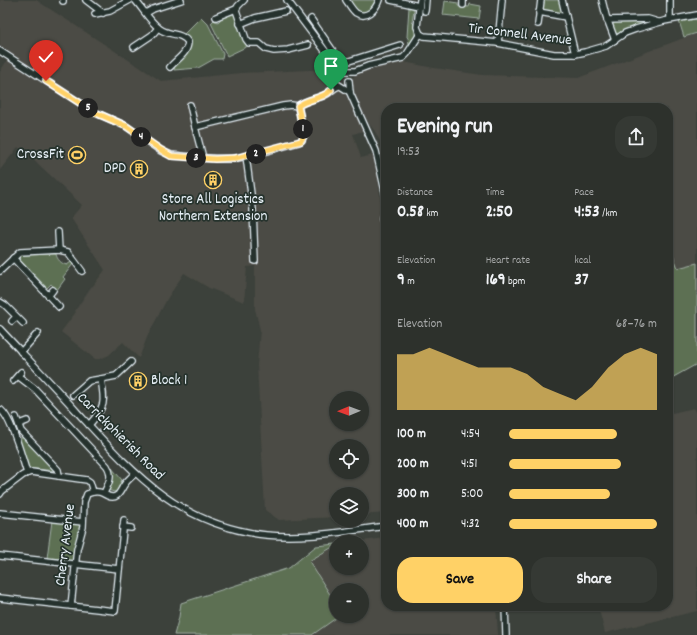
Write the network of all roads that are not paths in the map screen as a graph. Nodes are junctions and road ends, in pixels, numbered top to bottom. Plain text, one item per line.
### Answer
1 (86, 0) edge
2 (130, 0) edge
3 (135, 0) edge
4 (181, 0) edge
5 (287, 0) edge
6 (346, 0) edge
7 (379, 0) edge
8 (391, 0) edge
9 (426, 0) edge
10 (502, 0) edge
11 (541, 0) edge
12 (562, 0) edge
13 (602, 0) edge
14 (670, 0) edge
15 (240, 1) edge
16 (420, 3) edge
17 (236, 9) junction
18 (286, 11) dead end
19 (424, 11) dead end
20 (539, 12) junction
21 (103, 13) junction
22 (146, 13) junction
23 (95, 14) dead end
24 (697, 15) edge
25 (216, 17) dead end
26 (566, 17) junction
27 (312, 19) dead end
28 (670, 19) junction
29 (608, 20) junction
30 (658, 22) junction
31 (240, 24) junction
32 (538, 24) dead end
33 (158, 28) junction
34 (318, 29) junction
35 (312, 33) junction
36 (420, 34) junction
37 (615, 40) junction
38 (498, 43) junction
39 (308, 45) dead end
40 (400, 46) dead end
41 (134, 47) dead end
42 (0, 51) edge
43 (575, 54) junction
44 (333, 62) junction
45 (170, 67) dead end
46 (344, 71) junction
47 (355, 71) junction
48 (333, 78) junction
49 (349, 80) junction
50 (340, 86) junction
51 (330, 92) junction
52 (350, 93) junction
53 (190, 105) dead end
54 (298, 106) junction
55 (195, 127) junction
56 (246, 156) junction
57 (203, 158) junction
58 (381, 174) edge
59 (58, 231) dead end
60 (59, 250) junction
61 (13, 258) junction
62 (255, 261) dead end
63 (0, 271) edge
64 (82, 271) dead end
65 (0, 302) edge
66 (59, 307) dead end
67 (22, 323) dead end
68 (0, 329) edge
69 (38, 332) dead end
70 (21, 352) junction
71 (131, 362) dead end
72 (101, 379) junction
73 (13, 381) dead end
74 (73, 395) dead end
75 (2, 408) edge
76 (16, 417) dead end
77 (27, 421) dead end
78 (19, 424) junction
79 (89, 425) junction
80 (27, 473) junction
81 (135, 473) junction
82 (59, 476) junction
83 (93, 492) junction
84 (104, 493) junction
85 (0, 494) edge
86 (0, 513) edge
87 (124, 520) dead end
88 (83, 522) junction
89 (123, 527) junction
90 (381, 527) edge
91 (131, 528) dead end
92 (0, 556) edge
93 (76, 564) junction
94 (119, 569) junction
95 (0, 598) edge
96 (71, 606) junction
97 (505, 611) edge
98 (506, 635) edge

1 - 21 street
2 - 21 street
3 - 22 street
4 - 22 street
5 - 35 street
6 - 7 street
8 - 16 street
9 - 19 street
10 - 38 street
11 - 20 street
12 - 26 street
13 - 29 street
14 - 28 street
15 - 17 street
16 - 36 street
17 - 25 street
17 - 31 street
18 - 31 street
20 - 26 street
20 - 32 street
21 - 23 street
22 - 33 street
24 - 28 street, Tir Connell Avenue
26 - 43 street
27 - 34 street
28 - 30 street, Tir Connell Avenue
29 - 30 street
29 - 37 street
30 - 37 street, Tir Connell Avenue
31 - 39 street
33 - 41 street
33 - 45 street
34 - 35 street
34 - 40 street
35 - 44 street
36 - 38 street, Tir Connell Avenue
36 - 47 street
37 - 43 street, Tir Connell Avenue
38 - 43 street, Tir Connell Avenue
42 - 57 street
44 - 46 street
44 - 48 street
46 - 47 street
46 - 48 street
46 - 49 street
47 - 49 street
48 - 50 street
48 - 51 street
49 - 50 street
49 - 52 street
50 - 51 street
50 - 52 street
51 - 54 street
52 - 58 street
53 - 55 street
54 - 55 street
54 - 56 street
55 - 57 street
56 - 57 street
56 - 62 street
59 - 60 street
60 - 61 street
60 - 64 street
61 - 63 street
61 - 66 street
65 - 67 street
68 - 70 street, Carrickphierish Road
69 - 70 street
70 - 79 street, Carrickphierish Road
71 - 72 street
72 - 74 street
72 - 79 street
73 - 84 street
75 - 80 street
76 - 78 street
77 - 78 street
78 - 82 street
79 - 81 street, Carrickphierish Road
80 - 82 street
80 - 85 street
81 - 84 street
81 - 90 street, Carrickphierish Road
82 - 83 street
83 - 84 street
83 - 88 street, Cherry Avenue
86 - 88 street
87 - 89 street
88 - 93 street, Cherry Avenue
89 - 91 street
89 - 94 street
92 - 93 street
93 - 94 street
93 - 96 street, Cherry Avenue
94 - 96 street
95 - 96 street
97 - 98 street

